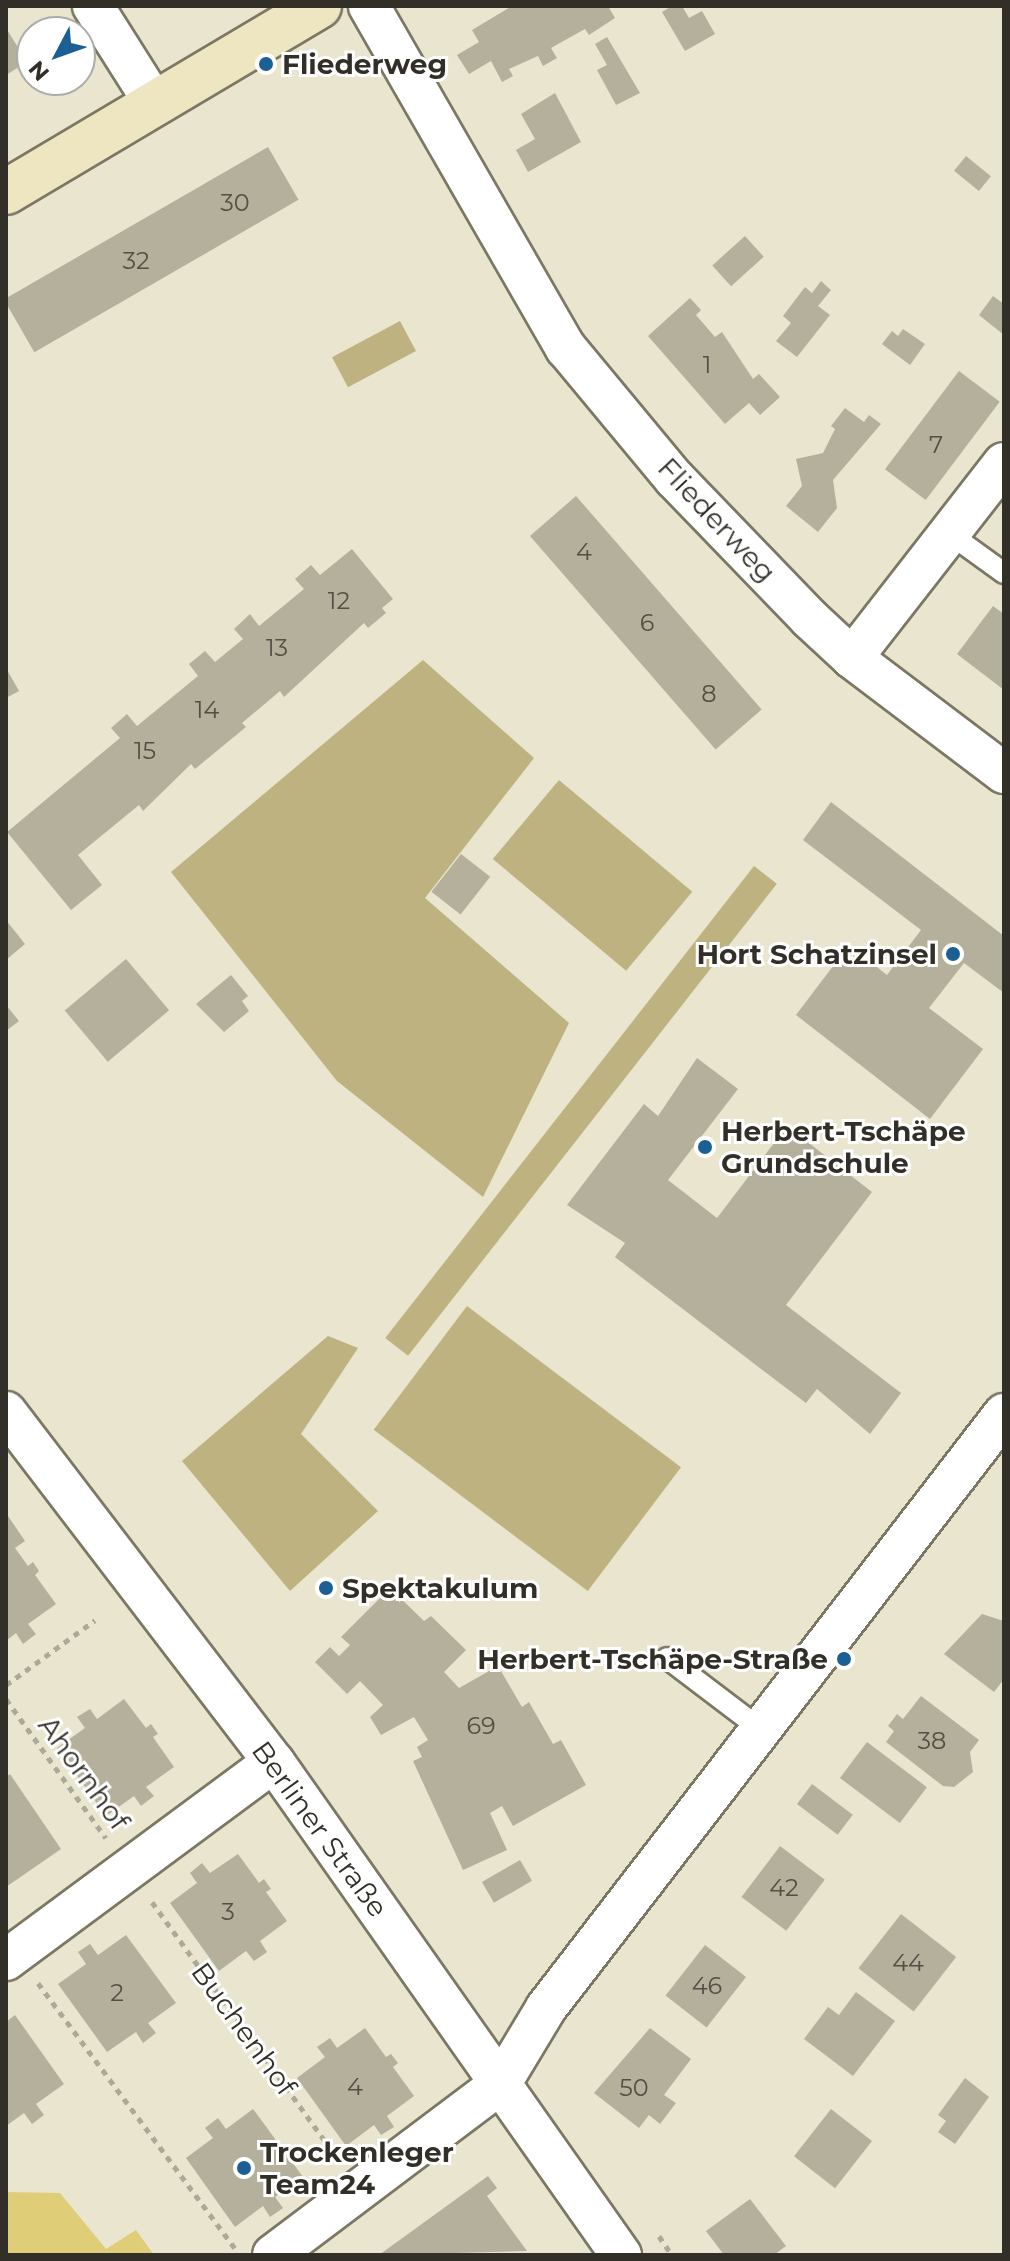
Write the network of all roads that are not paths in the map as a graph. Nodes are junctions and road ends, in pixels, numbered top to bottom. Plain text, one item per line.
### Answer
1 (93, 6) edge
2 (319, 6) edge
3 (369, 6) edge
4 (153, 101) junction
5 (6, 192) edge
6 (1004, 463) edge
7 (950, 534) junction
8 (1004, 573) edge
9 (852, 658) junction
10 (1004, 773) edge
11 (6, 1412) edge
12 (1004, 1414) edge
13 (667, 1658) dead end
14 (763, 1731) junction
15 (274, 1762) junction
16 (11, 1957) edge
17 (501, 2083) junction
18 (618, 2254) edge
19 (273, 2255) edge

1 - 4 street
2 - 4 main road
3 - 9 street, Fliederweg
4 - 5 main road
6 - 7 street
7 - 8 lane
7 - 9 street
9 - 10 street, Fliederweg
11 - 15 street, Berliner Straße
12 - 14 street
13 - 14 lane
14 - 17 street
15 - 16 street
15 - 17 street, Berliner Straße
17 - 18 street, Berliner Straße
17 - 19 street

